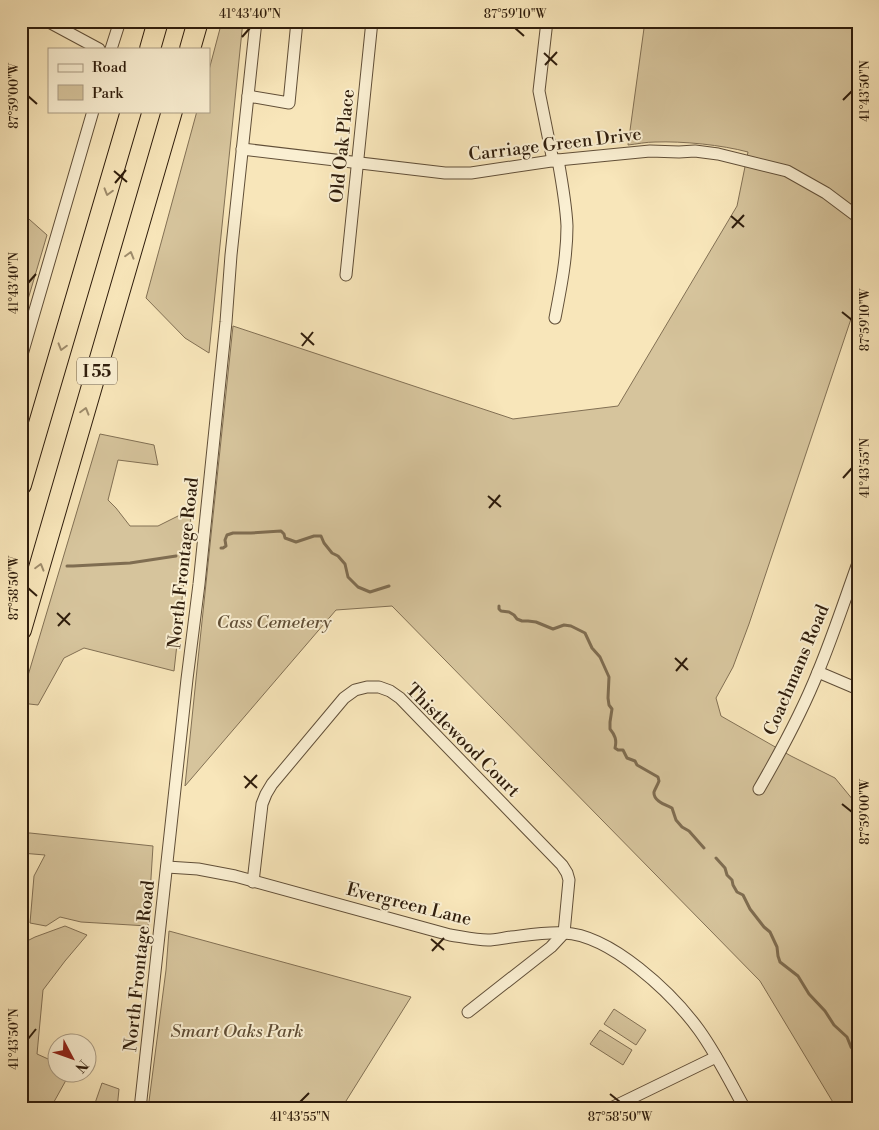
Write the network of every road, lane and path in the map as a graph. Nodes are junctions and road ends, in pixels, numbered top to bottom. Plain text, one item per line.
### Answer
1 (47, 21) edge
2 (120, 21) edge
3 (158, 21) edge
4 (198, 21) edge
5 (256, 21) edge
6 (297, 21) edge
7 (372, 21) edge
8 (547, 21) edge
9 (97, 48) edge
10 (111, 48) edge
11 (150, 48) edge
12 (190, 48) edge
13 (248, 96) junction
14 (93, 112) edge
15 (131, 112) edge
16 (172, 112) edge
17 (242, 149) junction
18 (556, 161) junction
19 (358, 163) junction
20 (858, 217) edge
21 (346, 275) dead end
22 (555, 318) dead end
23 (21, 358) edge
24 (21, 484) edge
25 (858, 563) edge
26 (21, 630) edge
27 (818, 672) junction
28 (858, 689) edge
29 (759, 788) dead end
30 (167, 868) junction
31 (253, 882) junction
32 (564, 933) junction
33 (468, 1012) dead end
34 (716, 1058) junction
35 (140, 1109) edge
36 (609, 1109) edge
37 (745, 1109) edge

1 - 9 street
2 - 10 street
3 - 11 highway
4 - 12 highway
5 - 13 street, North Frontage Road
6 - 13 street
7 - 19 street, Old Oak Place
8 - 18 street
13 - 17 street, North Frontage Road
14 - 23 street
15 -> 24 highway, I 55
26 -> 16 highway, I 55
17 - 19 street, Carriage Green Drive
17 - 30 street, North Frontage Road
18 - 19 street, Carriage Green Drive
18 - 20 street, Carriage Green Drive
18 - 22 street
19 - 21 street, Old Oak Place
25 - 27 street, Coachmans Road
27 - 28 street
27 - 29 street, Coachmans Road
30 - 31 street, Evergreen Lane
30 - 35 street, North Frontage Road
31 - 32 street, Evergreen Lane
31 - 32 street, Thistlewood Court
32 - 33 street
32 - 34 street, Evergreen Lane
34 - 36 street
34 - 37 street, Evergreen Lane

